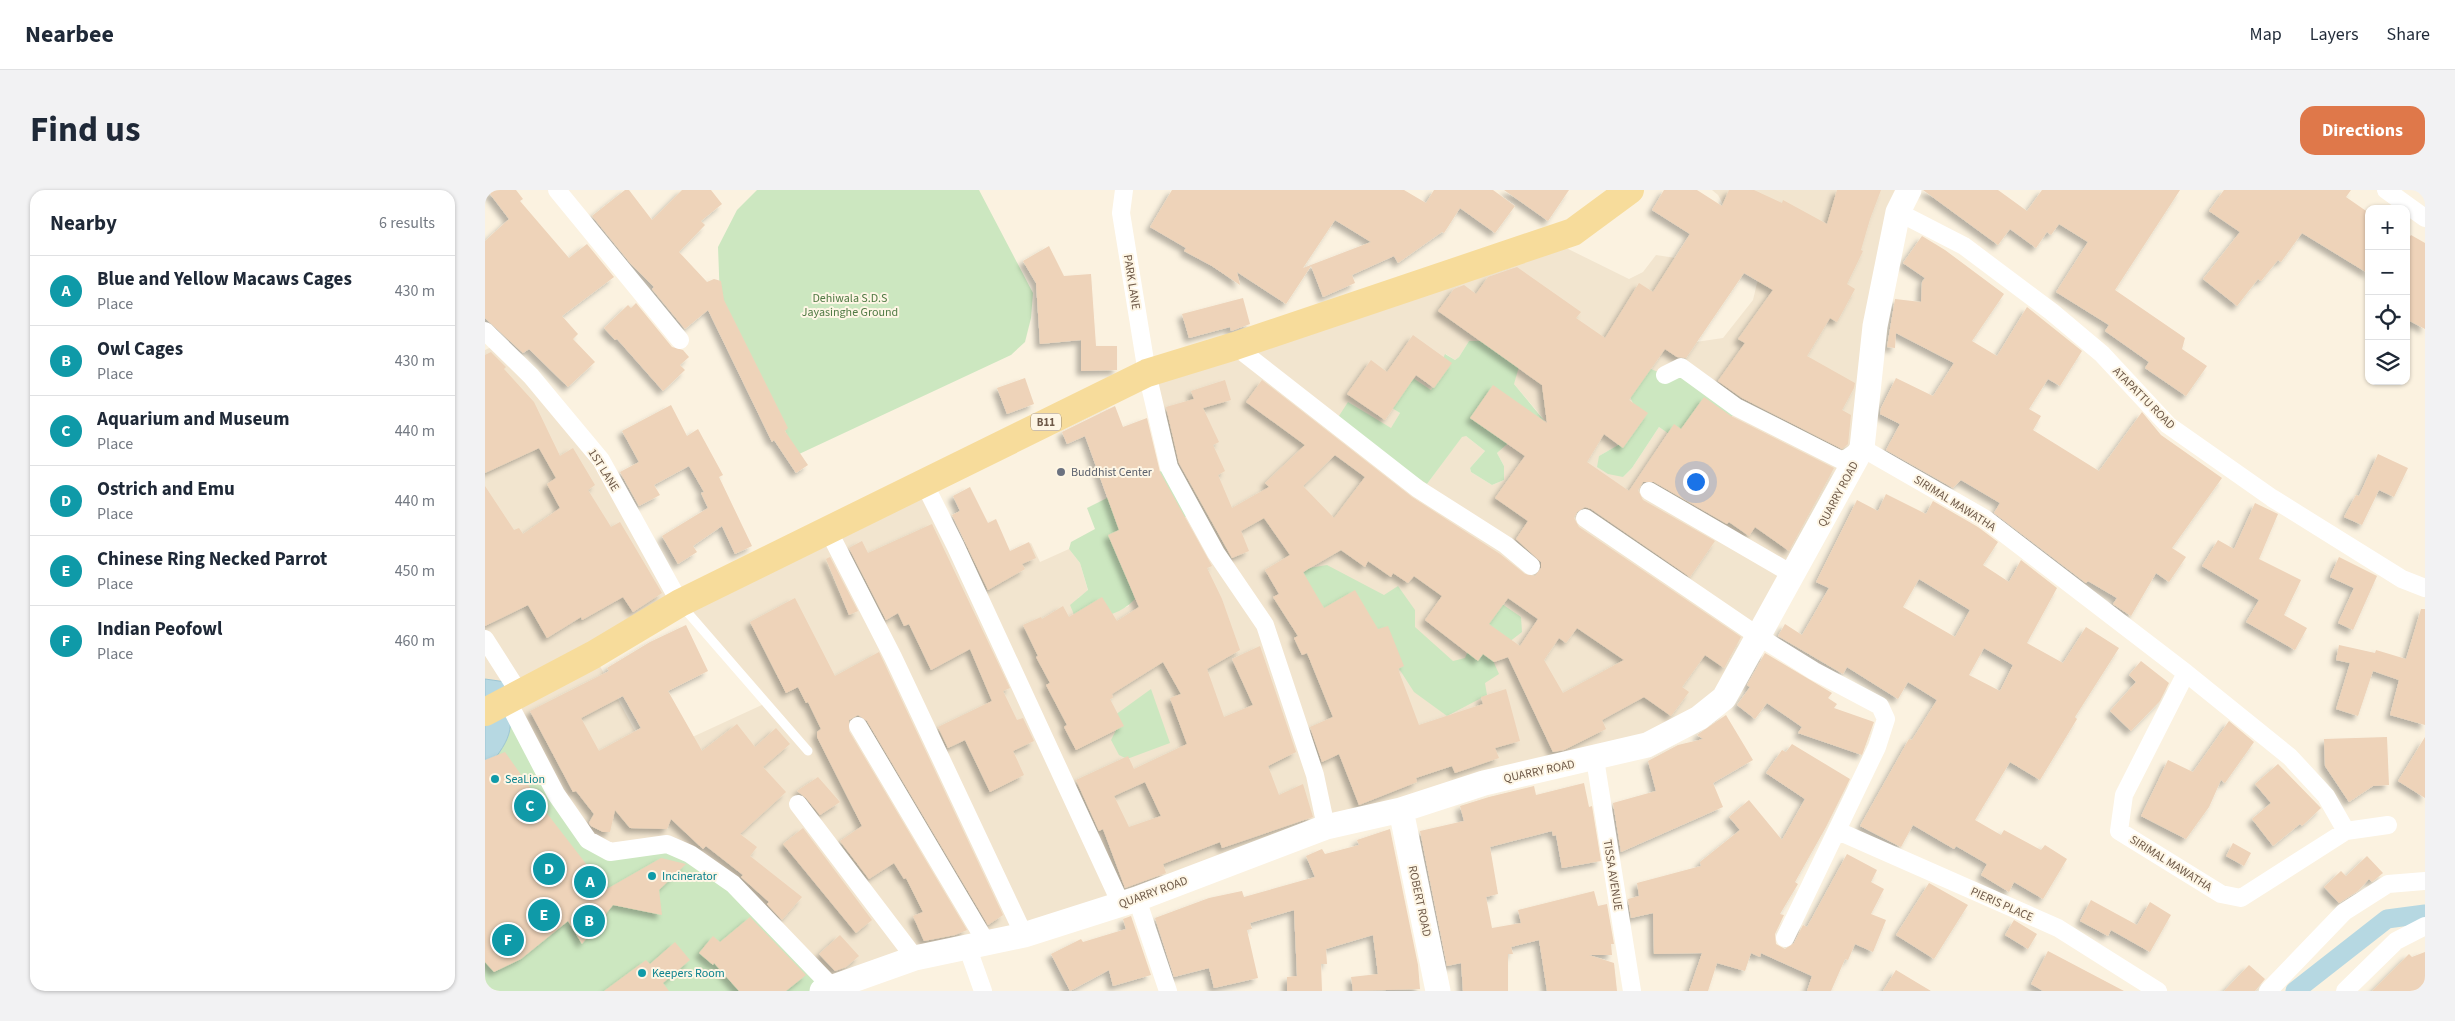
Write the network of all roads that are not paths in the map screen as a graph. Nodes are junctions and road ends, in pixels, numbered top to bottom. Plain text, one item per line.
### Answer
1 (557, 190) edge
2 (1124, 190) edge
3 (1630, 190) edge
4 (1909, 190) edge
5 (2386, 190) edge
6 (1898, 212) junction
7 (2425, 218) edge
8 (485, 331) edge
9 (680, 340) dead end
10 (1235, 346) junction
11 (492, 347) edge
12 (1147, 373) junction
13 (1665, 375) dead end
14 (1862, 448) junction
15 (924, 482) junction
16 (1649, 491) dead end
17 (1585, 518) dead end
18 (828, 530) junction
19 (1531, 566) dead end
20 (1792, 574) junction
21 (2425, 588) edge
22 (679, 603) junction
23 (1758, 636) junction
24 (485, 639) edge
25 (2186, 673) junction
26 (504, 702) edge
27 (857, 726) dead end
28 (808, 751) dead end
29 (1595, 759) junction
30 (798, 804) dead end
31 (1401, 810) junction
32 (2388, 825) dead end
33 (1326, 827) junction
34 (1838, 831) junction
35 (2346, 831) junction
36 (2425, 881) edge
37 (1129, 901) junction
38 (2425, 926) edge
39 (1024, 935) junction
40 (1785, 938) dead end
41 (976, 944) junction
42 (915, 958) junction
43 (826, 989) edge
44 (983, 991) edge
45 (1168, 991) edge
46 (1438, 991) edge
47 (1632, 991) edge
48 (2158, 991) edge
49 (2269, 991) edge
50 (2345, 991) edge

1 - 9 street
2 - 12 street, PARK LANE
3 - 10 main road, B11
4 - 6 street, QUARRY ROAD
5 - 7 street
6 - 14 street, QUARRY ROAD
6 - 21 street, ATAPATTU ROAD
8 - 11 street, 1ST LANE
10 - 12 main road, B11
10 - 19 street
11 - 22 street, 1ST LANE
12 - 15 main road, B11
12 - 33 street, PARK LANE
13 - 14 street
14 - 20 street, QUARRY ROAD
14 - 25 street, SIRIMAL MAWATHA
15 - 18 main road, B11
15 - 37 street
16 - 20 street
17 - 23 street
18 - 22 main road, B11
18 - 39 street
20 - 23 street, QUARRY ROAD
22 - 26 main road, B11
22 - 28 lane
23 - 29 street, QUARRY ROAD
23 - 34 street
24 - 26 street
25 - 35 street, SIRIMAL MAWATHA
25 - 35 street, SIRIMAL MAWATHA
26 - 43 street
27 - 41 street
29 - 31 street, QUARRY ROAD
29 - 47 street, TISSA AVENUE
30 - 42 street
31 - 33 street, QUARRY ROAD
31 - 46 street, ROBERT ROAD
32 - 35 street, SIRIMAL MAWATHA
33 - 37 street, QUARRY ROAD
34 - 40 street
34 - 48 street, PIERIS PLACE
36 - 49 street
37 - 39 street, QUARRY ROAD
37 - 45 street
38 - 50 street
39 - 41 street, QUARRY ROAD
41 - 42 street, QUARRY ROAD
41 - 44 street
42 - 43 street, QUARRY ROAD

